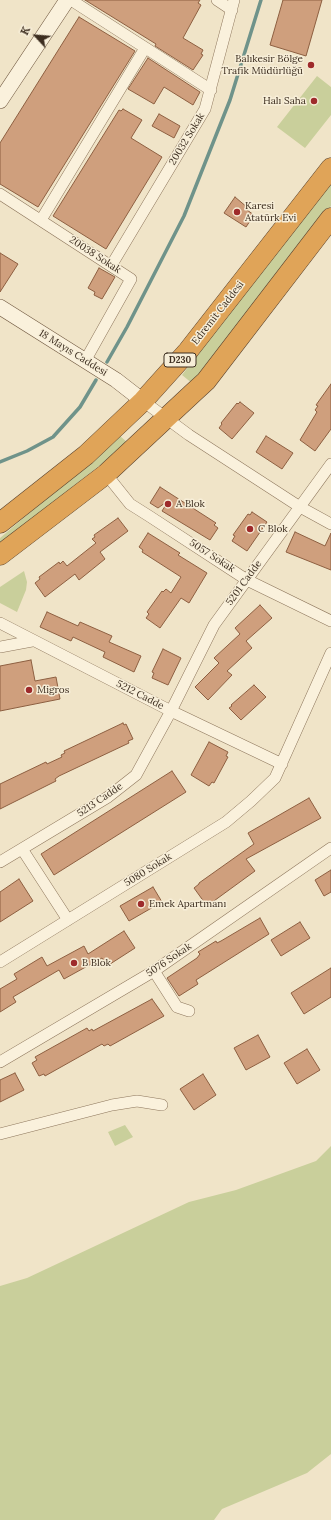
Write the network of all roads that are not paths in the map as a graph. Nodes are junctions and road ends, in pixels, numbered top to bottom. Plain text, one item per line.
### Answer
1 (67, 0) edge
2 (71, 0) edge
3 (217, 0) edge
4 (233, 5) edge
5 (146, 48) junction
6 (211, 90) junction
7 (0, 102) edge
8 (331, 168) edge
9 (0, 194) edge
10 (331, 218) edge
11 (41, 220) junction
12 (111, 266) junction
13 (0, 307) edge
14 (85, 361) junction
15 (143, 401) junction
16 (168, 419) junction
17 (331, 464) edge
18 (106, 474) junction
19 (300, 507) junction
20 (0, 523) edge
21 (331, 524) edge
22 (0, 556) edge
23 (247, 580) junction
24 (331, 621) edge
25 (0, 623) edge
26 (32, 641) junction
27 (0, 647) edge
28 (331, 653) edge
29 (171, 711) junction
30 (282, 764) junction
31 (331, 848) edge
32 (22, 849) junction
33 (0, 862) edge
34 (68, 920) junction
35 (0, 962) edge
36 (154, 971) junction
37 (188, 1011) dead end
38 (0, 1062) edge
39 (162, 1105) dead end
40 (0, 1134) edge

1 - 7 main road
2 - 5 street
3 - 4 street
4 - 6 street, 20032 Sokak
5 - 6 street
5 - 11 street
6 - 12 street, 20032 Sokak
8 - 15 highway, Edremit Caddesi / D230
9 - 11 street, 20038 Sokak
10 - 16 highway
11 - 12 street, 20038 Sokak
12 - 14 street, 20038 Sokak
13 - 14 main road, 18 Mayıs Caddesi
14 - 15 main road, 18 Mayıs Caddesi
15 - 16 street
15 - 20 highway, Edremit Caddesi / D230
16 - 18 highway
16 - 19 street
17 - 19 street, 5201 Cadde
18 - 22 highway
18 - 23 street, 5057 Sokak
19 - 21 street
19 - 23 street, 5201 Cadde
23 - 24 street, 5057 Sokak
23 - 29 street, 5201 Cadde
25 - 26 street, 5212 Cadde
26 - 27 street
26 - 29 street, 5212 Cadde
28 - 30 street, 5080 Sokak
29 - 30 street, 5212 Cadde
29 - 32 street, 5213 Cadde
30 - 34 street, 5080 Sokak
31 - 36 street, 5076 Sokak
32 - 33 street, 5213 Cadde
32 - 34 street
34 - 35 street, 5080 Sokak
36 - 37 street
36 - 38 street, 5076 Sokak
39 - 40 street

